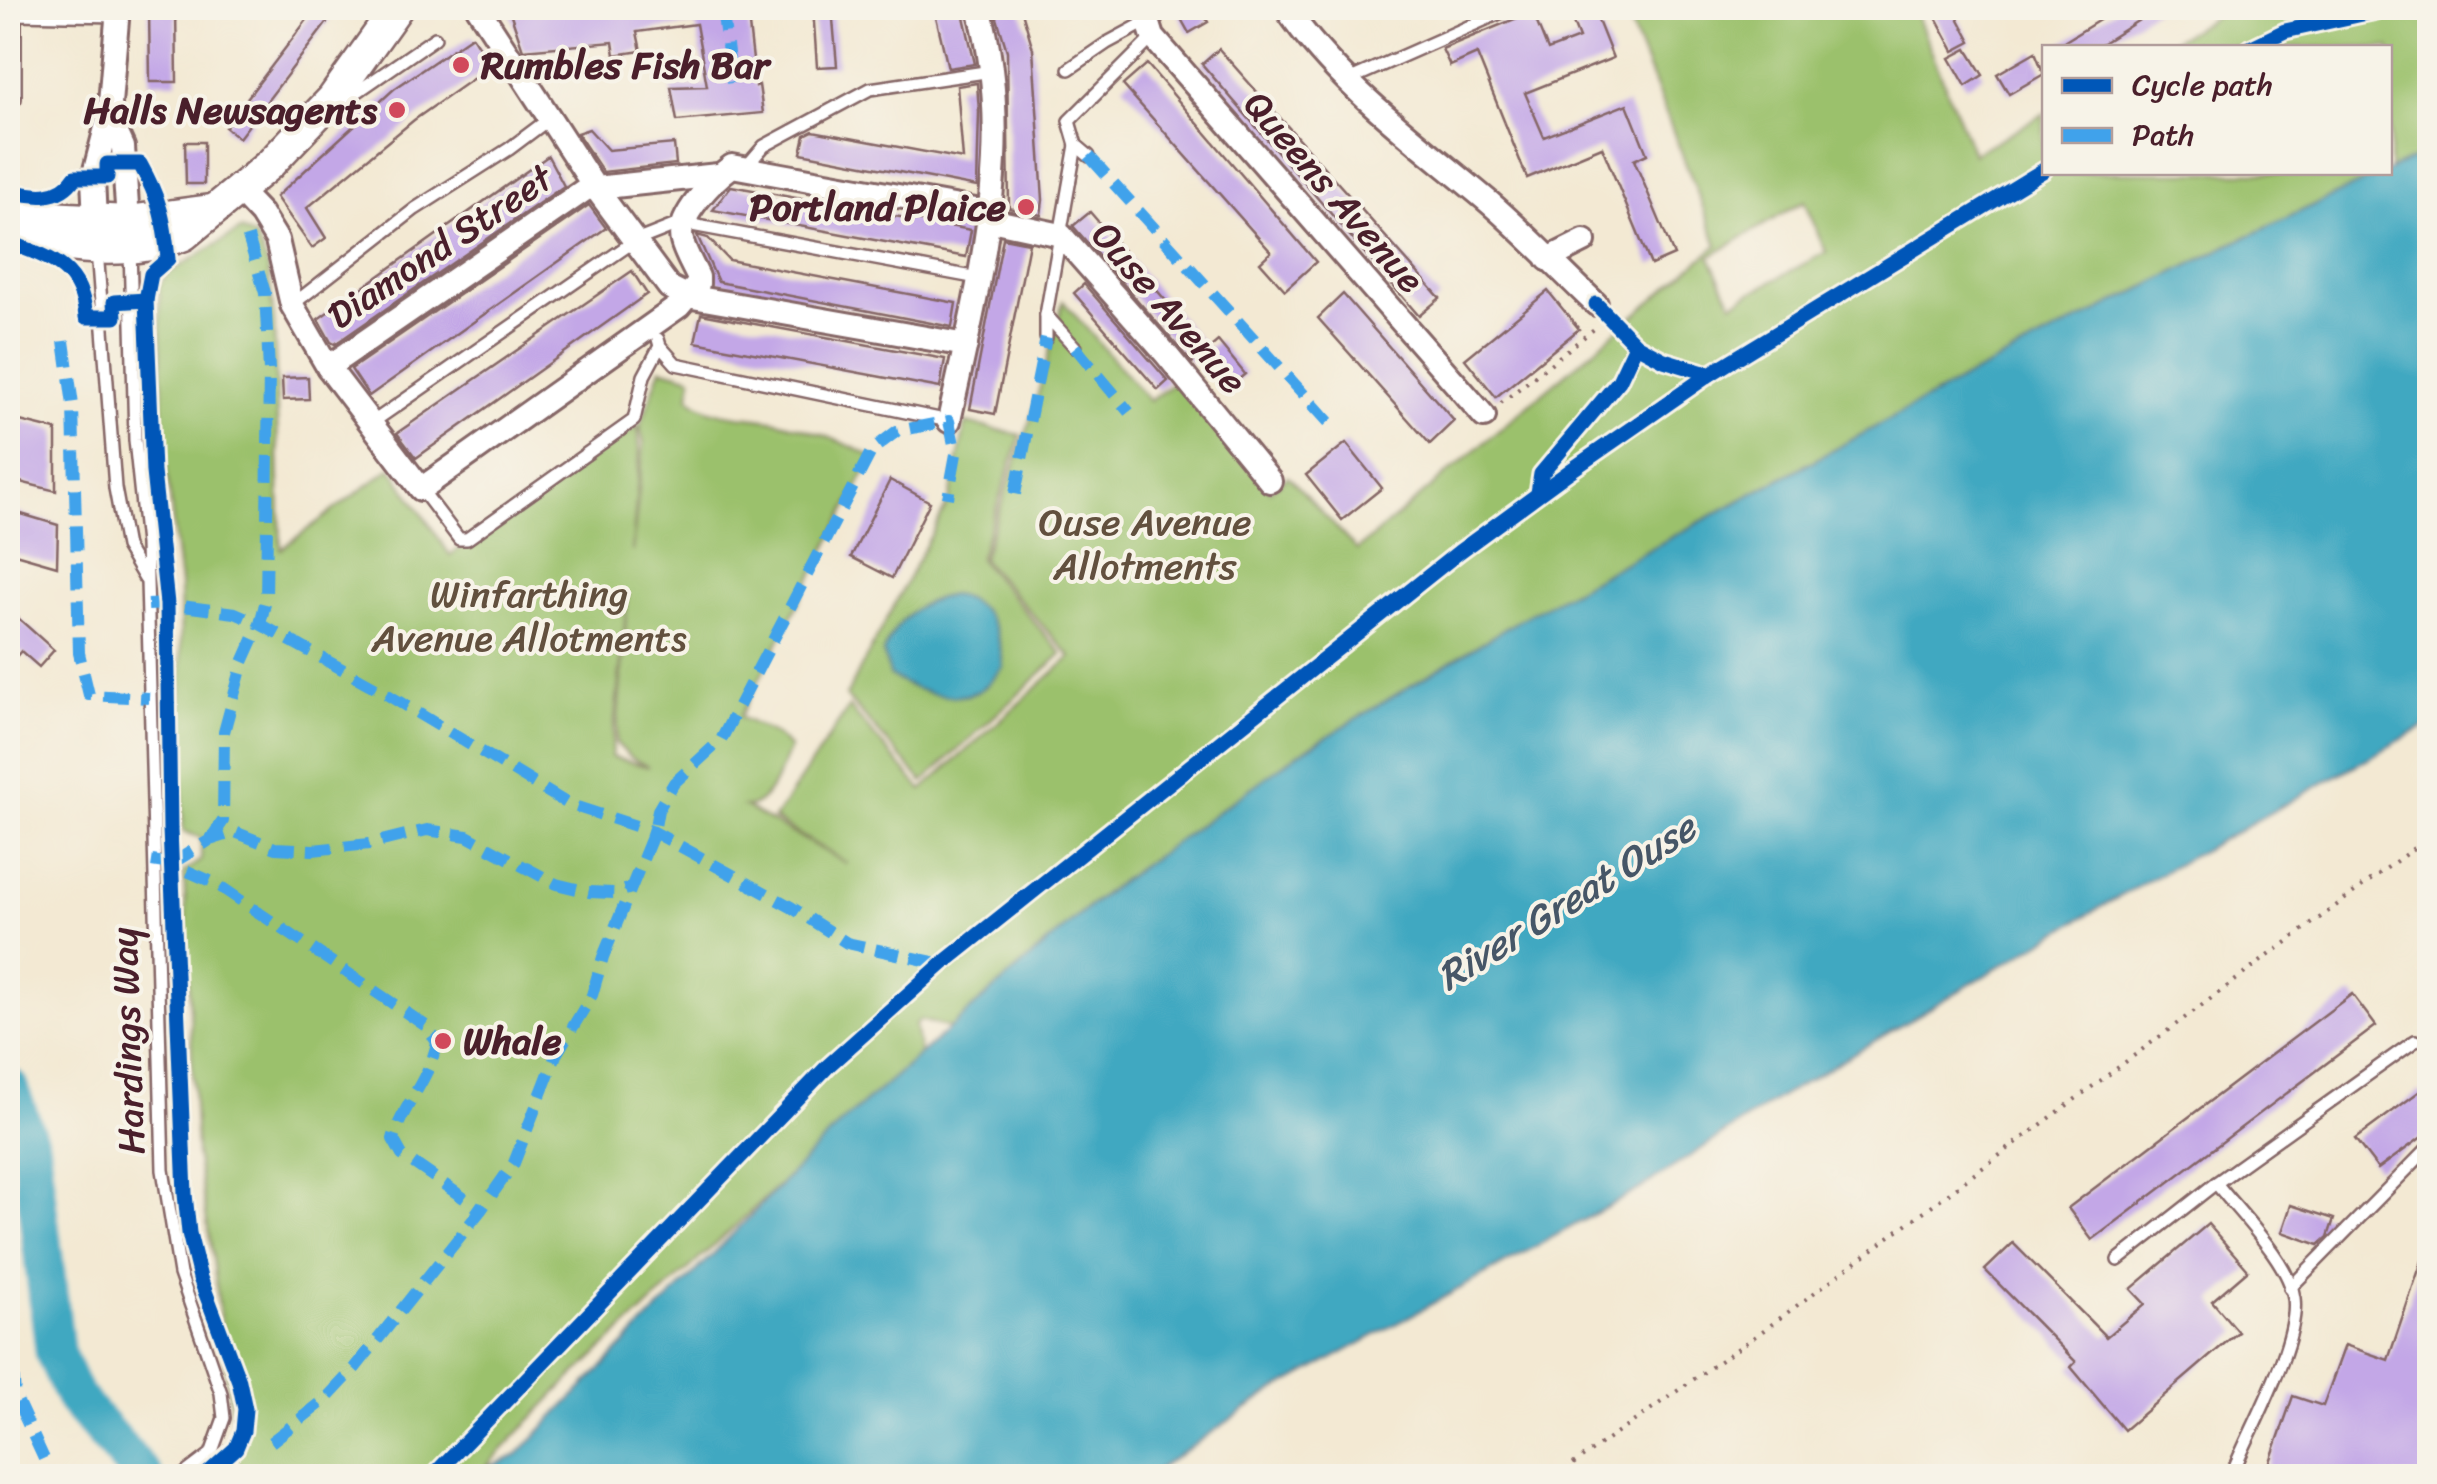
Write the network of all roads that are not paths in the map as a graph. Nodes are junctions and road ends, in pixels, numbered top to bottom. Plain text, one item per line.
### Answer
1 (398, 8) edge
2 (478, 8) edge
3 (979, 8) edge
4 (1286, 8) edge
5 (118, 12) edge
6 (1502, 12) dead end
7 (1148, 22) edge
8 (435, 38) dead end
9 (1069, 70) dead end
10 (992, 71) junction
11 (1345, 82) junction
12 (333, 98) junction
13 (14, 99) dead end
14 (109, 116) junction
15 (549, 119) junction
16 (1076, 145) junction
17 (1089, 156) dead end
18 (745, 168) junction
19 (718, 176) junction
20 (594, 186) junction
21 (238, 191) junction
22 (8, 215) edge
23 (991, 217) junction
24 (681, 223) junction
25 (8, 225) edge
26 (96, 234) junction
27 (129, 234) junction
28 (1061, 235) junction
29 (1584, 241) dead end
30 (633, 242) junction
31 (1548, 259) junction
32 (978, 278) junction
33 (687, 296) junction
34 (292, 305) junction
35 (1603, 310) road end
36 (1046, 315) junction
37 (655, 321) junction
38 (1046, 338) dead end
39 (660, 346) junction
40 (966, 346) junction
41 (1074, 347) dead end
42 (328, 367) junction
43 (1484, 416) road end
44 (950, 421) joint
45 (373, 422) junction
46 (1270, 481) dead end
47 (421, 489) junction
48 (145, 579) junction
49 (2415, 1041) dead end
50 (2430, 1146) edge
51 (2216, 1183) junction
52 (2118, 1260) dead end
53 (2290, 1288) junction
54 (182, 1476) edge
55 (2236, 1476) edge

1 - 12 street
2 - 15 street
3 - 10 street
4 - 11 street
5 - 13 lane
5 - 14 street
6 - 11 lane
7 - 9 lane
7 - 16 lane
7 - 43 street, Queens Avenue
8 - 12 lane
10 - 18 lane
10 - 23 street
11 - 31 street
12 - 21 street
14 - 26 street
14 - 27 street
15 - 20 street
15 - 34 lane
16 - 17 lane
16 - 28 lane
18 - 19 street
18 - 23 street, Ouse Avenue
19 - 20 street
19 - 24 street
20 - 30 street
20 - 42 street, Diamond Street
21 - 27 street
21 - 34 street
22 - 26 street
23 - 28 street, Ouse Avenue
23 - 32 street
24 - 30 lane
24 - 32 lane
24 - 33 street
25 - 26 street
26 - 27 street
26 - 48 lane, Hardings Way
27 - 48 lane, Hardings Way
28 - 36 lane
28 - 46 street, Ouse Avenue
29 - 31 street
30 - 33 street
30 - 45 lane
31 - 35 street
32 - 40 street
33 - 37 street
33 - 40 street
34 - 42 street
36 - 38 lane
36 - 41 lane
37 - 39 lane
37 - 47 street
39 - 44 lane
39 - 47 lane
40 - 44 street
42 - 45 street
45 - 47 street
48 - 54 lane, Hardings Way
49 - 51 lane
50 - 53 lane
51 - 52 lane
51 - 53 lane
53 - 55 lane

